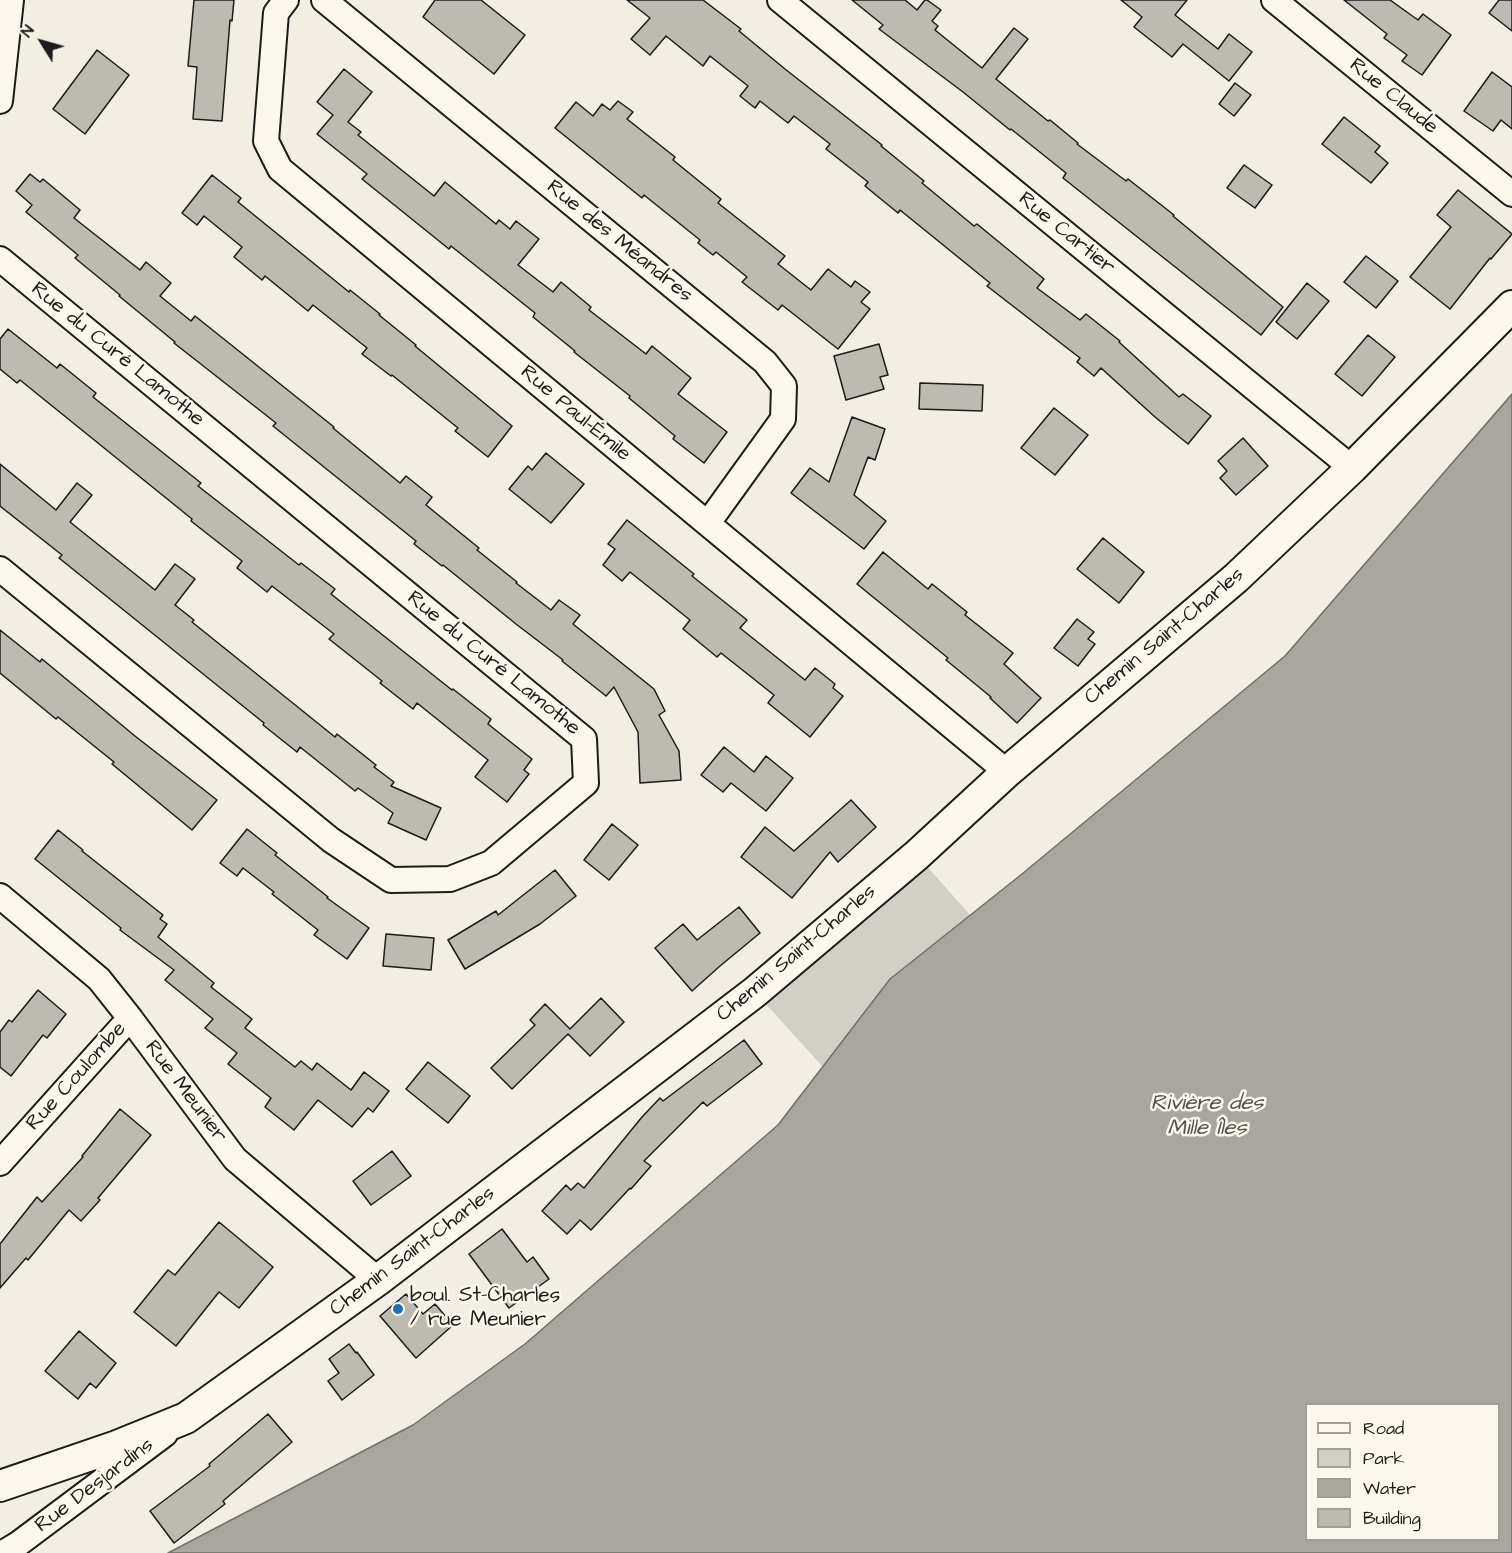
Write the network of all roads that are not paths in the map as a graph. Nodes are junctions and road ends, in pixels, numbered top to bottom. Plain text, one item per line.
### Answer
1 (11, 0) edge
2 (286, 0) edge
3 (324, 0) edge
4 (780, 0) edge
5 (1274, 0) edge
6 (0, 102) edge
7 (1512, 194) edge
8 (0, 259) edge
9 (1512, 306) edge
10 (1352, 468) junction
11 (708, 523) junction
12 (0, 569) edge
13 (1007, 772) junction
14 (0, 896) edge
15 (130, 1018) junction
16 (0, 1163) edge
17 (378, 1280) junction
18 (186, 1418) junction
19 (0, 1486) edge
20 (3, 1553) edge

1 - 6 street
2 - 11 street, Rue Paul-Émile
3 - 11 street, Rue des Méandres
4 - 10 street, Rue Cartier
5 - 7 street, Rue Claude
8 - 12 street, Rue du Curé Lamothe
9 - 10 main road, Chemin Saint-Charles
10 - 13 main road, Chemin Saint-Charles
11 - 13 street, Rue Paul-Émile
13 - 17 main road, Chemin Saint-Charles
14 - 15 street, Rue Meunier
15 - 16 street, Rue Coulombe
15 - 17 street, Rue Meunier
17 - 18 main road, Chemin Saint-Charles
18 - 19 main road, Chemin Saint-Charles
18 - 20 street, Rue Desjardins

